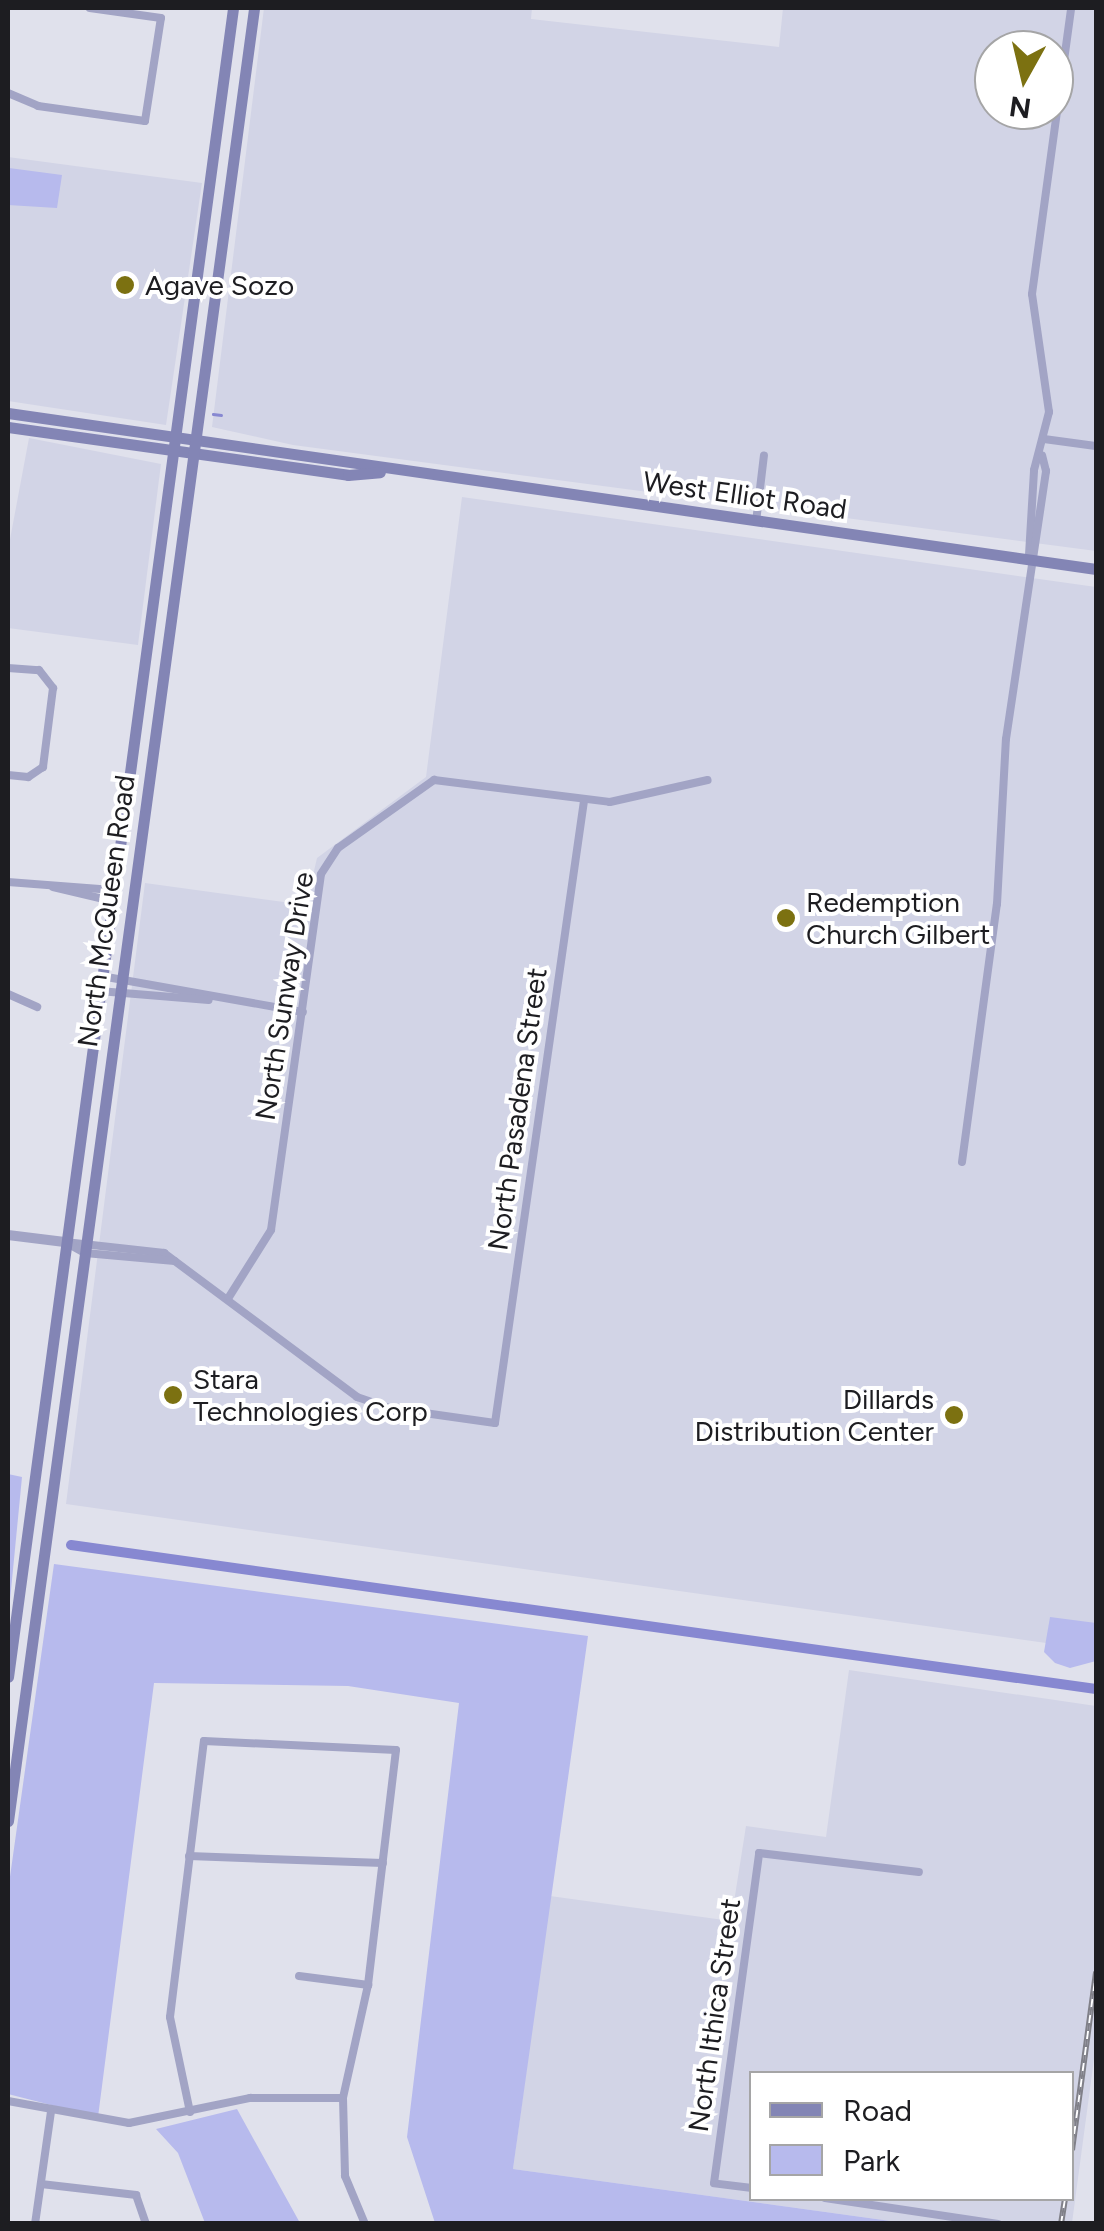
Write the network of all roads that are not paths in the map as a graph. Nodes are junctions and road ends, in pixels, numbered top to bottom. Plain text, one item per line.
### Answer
1 (90, 8) edge
2 (233, 8) edge
3 (254, 8) edge
4 (1071, 8) edge
5 (8, 93) edge
6 (228, 200) junction
7 (206, 202) junction
8 (8, 413) edge
9 (8, 427) edge
10 (175, 435) junction
11 (196, 438) junction
12 (1044, 439) junction
13 (1096, 446) edge
14 (173, 450) junction
15 (194, 453) junction
16 (764, 455) dead end
17 (386, 472) junction
18 (756, 522) junction
19 (1030, 560) junction
20 (1096, 569) edge
21 (8, 668) edge
22 (136, 717) junction
23 (157, 720) junction
24 (8, 775) edge
25 (708, 780) dead end
26 (584, 802) junction
27 (8, 882) edge
28 (112, 895) junction
29 (101, 976) junction
30 (122, 979) junction
31 (99, 991) junction
32 (8, 994) edge
33 (120, 994) junction
34 (214, 999) junction
35 (38, 1007) dead end
36 (303, 1012) junction
37 (962, 1162) dead end
38 (8, 1235) edge
39 (65, 1242) junction
40 (86, 1247) junction
41 (175, 1261) junction
42 (229, 1296) junction
43 (28, 1544) junction
44 (48, 1547) junction
45 (8, 1676) edge
46 (12, 1758) edge
47 (8, 1821) edge
48 (189, 1856) junction
49 (383, 1863) junction
50 (919, 1872) dead end
51 (299, 1976) dead end
52 (368, 1985) junction
53 (342, 2098) junction
54 (8, 2101) edge
55 (51, 2112) junction
56 (190, 2112) junction
57 (41, 2184) junction
58 (749, 2188) edge
59 (845, 2201) edge
60 (35, 2224) edge
61 (146, 2224) edge
62 (365, 2224) edge
63 (998, 2224) edge

1 - 5 street
2 - 7 main road, North McQueen Road
3 - 6 main road, North McQueen Road
4 - 12 street
6 - 7 main road
6 - 11 main road, North McQueen Road
7 - 10 main road, North McQueen Road
8 - 10 main road, West Elliot Road
9 - 14 main road, West Elliot Road
10 - 11 main road, West Elliot Road
10 - 14 main road, North McQueen Road
11 - 15 main road, North McQueen Road
11 - 17 main road, West Elliot Road
12 - 13 street
12 - 19 street
14 - 15 main road, West Elliot Road
14 - 22 main road, North McQueen Road
15 - 17 main road, West Elliot Road
15 - 23 main road, North McQueen Road
16 - 18 street
17 - 18 main road, West Elliot Road
18 - 19 main road, West Elliot Road
19 - 20 main road, West Elliot Road
19 - 37 street
21 - 24 street
22 - 23 main road
22 - 28 main road, North McQueen Road
23 - 30 main road, North McQueen Road
25 - 26 street, North Sunway Drive
26 - 36 street, North Sunway Drive
26 - 42 street, North Pasadena Street
27 - 28 street
28 - 29 main road, North McQueen Road
29 - 30 street
29 - 31 main road, North McQueen Road
30 - 33 main road, North McQueen Road
30 - 34 street
31 - 33 street
31 - 39 main road, North McQueen Road
32 - 35 street
33 - 34 street
33 - 40 main road, North McQueen Road
34 - 36 street
36 - 42 street, North Sunway Drive
38 - 39 street
39 - 40 street
39 - 43 main road, North McQueen Road
40 - 41 street
40 - 41 street
40 - 44 main road, North McQueen Road
41 - 42 street
43 - 44 main road
43 - 45 main road, North McQueen Road
44 - 46 main road, North McQueen Road
46 - 47 main road, North McQueen Road
48 - 49 street
48 - 49 street
48 - 56 street
49 - 52 street
50 - 58 street, North Ithica Street
51 - 52 street
52 - 53 street
53 - 56 street
53 - 62 street
54 - 55 street
55 - 56 street
55 - 57 street
57 - 60 street
57 - 61 street
59 - 63 street

